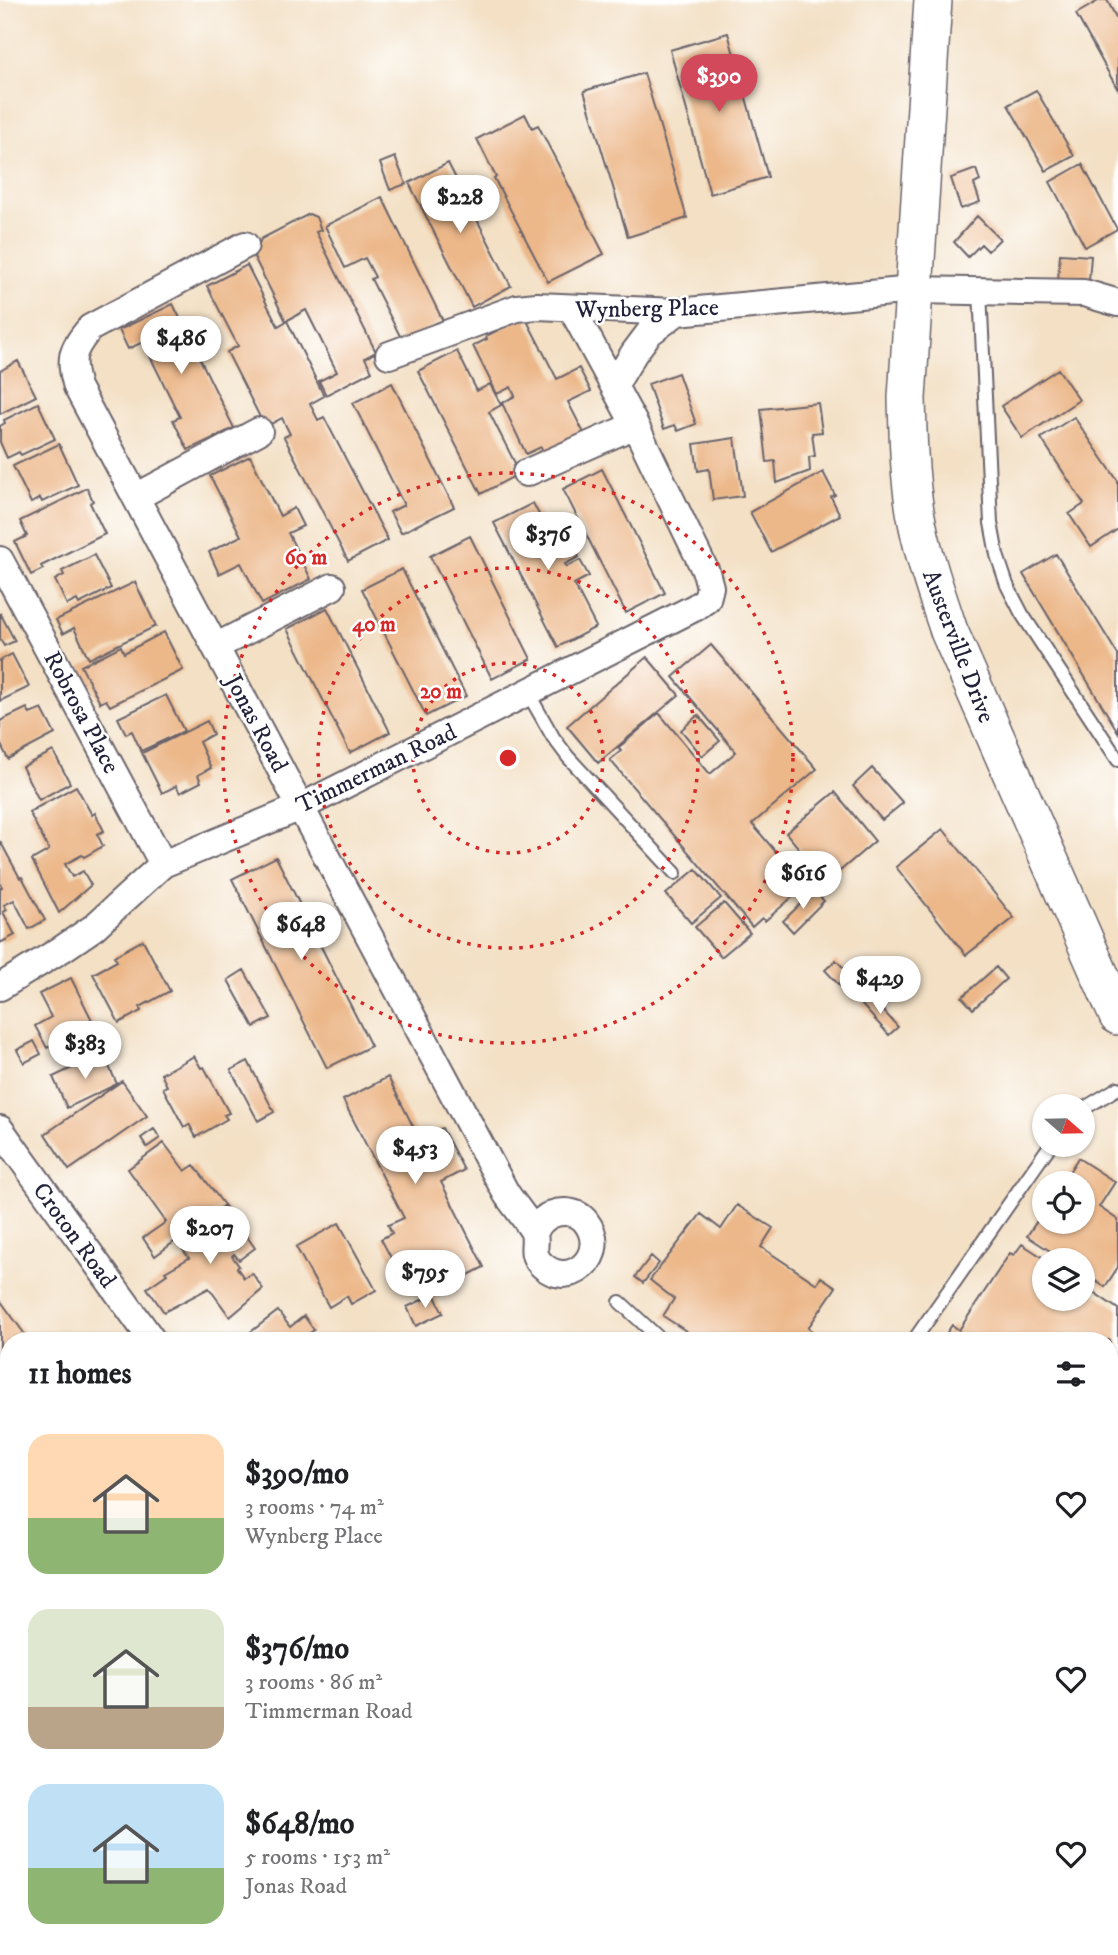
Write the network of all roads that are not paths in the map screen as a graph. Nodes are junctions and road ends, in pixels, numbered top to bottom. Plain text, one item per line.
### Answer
1 (933, 0) edge
2 (245, 245) dead end
3 (913, 290) junction
4 (980, 291) junction
5 (1118, 303) edge
6 (572, 309) junction
7 (677, 312) junction
8 (389, 355) dead end
9 (614, 386) junction
10 (635, 425) junction
11 (260, 432) dead end
12 (526, 473) dead end
13 (136, 497) junction
14 (0, 560) edge
15 (332, 587) dead end
16 (217, 646) junction
17 (528, 693) junction
18 (1118, 760) edge
19 (300, 807) junction
20 (163, 864) junction
21 (674, 873) dead end
22 (0, 986) edge
23 (1118, 1016) edge
24 (1118, 1088) edge
25 (1096, 1101) edge
26 (0, 1129) edge
27 (1042, 1157) edge
28 (534, 1233) dead end
29 (620, 1303) dead end
30 (146, 1332) edge
31 (653, 1332) edge
32 (920, 1332) edge

1 - 3 street, Austerville Drive
2 - 13 street, Jonas Road
3 - 4 street, Wynberg Place
3 - 7 street, Wynberg Place
3 - 23 street, Austerville Drive
4 - 5 street, Wynberg Place
4 - 18 lane
6 - 7 street, Wynberg Place
6 - 8 street, Wynberg Place
6 - 9 street, Timmerman Road
7 - 9 street
9 - 10 street, Timmerman Road
10 - 12 street
10 - 17 street, Timmerman Road
11 - 13 street
13 - 16 street, Jonas Road
14 - 20 street, Robrosa Place
15 - 16 street
16 - 19 street, Jonas Road
17 - 19 street, Timmerman Road
17 - 21 lane
19 - 20 street, Timmerman Road
19 - 28 street, Jonas Road
20 - 22 street, Timmerman Road
24 - 25 lane
26 - 30 street, Croton Road
27 - 32 lane
29 - 31 lane

